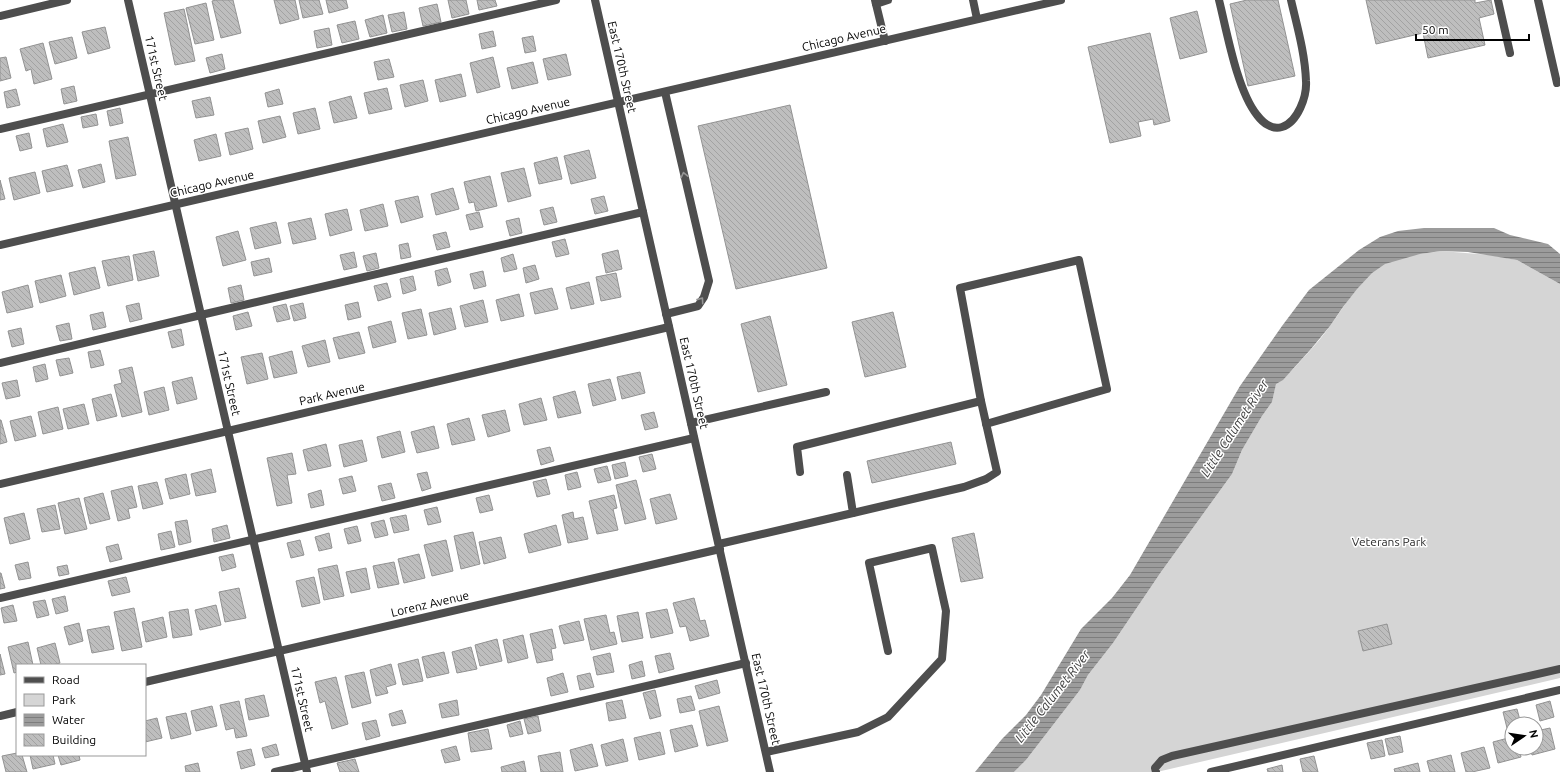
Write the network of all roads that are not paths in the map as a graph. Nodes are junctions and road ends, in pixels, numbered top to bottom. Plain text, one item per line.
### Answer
1 (67, 0) edge
2 (128, 0) edge
3 (556, 0) edge
4 (595, 0) edge
5 (888, 0) edge
6 (972, 0) edge
7 (1061, 0) edge
8 (1219, 0) edge
9 (1291, 0) edge
10 (1498, 0) edge
11 (1538, 0) edge
12 (876, 2) edge
13 (0, 16) edge
14 (977, 19) junction
15 (885, 41) junction
16 (1510, 53) dead end
17 (1557, 83) dead end
18 (665, 92) junction
19 (150, 94) junction
20 (618, 102) junction
21 (0, 129) edge
22 (176, 204) junction
23 (643, 212) junction
24 (0, 244) edge
25 (666, 314) junction
26 (201, 315) junction
27 (669, 327) junction
28 (0, 363) edge
29 (826, 392) dead end
30 (981, 401) junction
31 (691, 423) junction
32 (986, 424) junction
33 (228, 431) junction
34 (694, 438) junction
35 (800, 472) dead end
36 (847, 475) dead end
37 (0, 484) edge
38 (853, 513) junction
39 (253, 540) junction
40 (719, 547) junction
41 (0, 598) edge
42 (279, 651) junction
43 (888, 651) dead end
44 (746, 663) junction
45 (1560, 668) edge
46 (146, 682) edge
47 (1560, 690) edge
48 (16, 712) edge
49 (0, 716) edge
50 (766, 752) junction
51 (306, 769) edge
52 (275, 772) edge
53 (769, 772) edge
54 (1156, 772) edge
55 (1211, 772) edge

1 - 13 street
2 - 19 street, 171st Street
3 - 19 street
4 - 20 street, East 170th Street
5 - 12 street
6 - 14 street
7 - 14 street, Chicago Avenue
8 - 9 street
10 - 16 street
11 - 17 street
12 - 15 street
14 - 15 street, Chicago Avenue
15 - 18 street, Chicago Avenue
18 - 20 street, Chicago Avenue
25 -> 18 street
19 - 21 street
19 - 22 street, 171st Street
20 - 22 street, Chicago Avenue
20 - 23 street, East 170th Street
22 - 24 street, Chicago Avenue
22 - 26 street, 171st Street
23 - 25 street, East 170th Street
23 - 26 street
25 - 27 street, East 170th Street
26 - 28 street
26 - 33 street, 171st Street
27 - 31 street, East 170th Street
27 - 33 street, Park Avenue
29 - 31 street
30 - 32 street
30 - 32 street
30 - 35 street
31 - 34 street, East 170th Street
32 - 38 street, Lorenz Avenue
33 - 37 street, Park Avenue
33 - 39 street, 171st Street
34 - 39 street
34 - 40 street, East 170th Street
36 - 38 street
38 - 40 street, Lorenz Avenue
39 - 41 street
39 - 42 street, 171st Street
40 - 42 street, Lorenz Avenue
40 - 44 street, East 170th Street
42 - 46 street, Lorenz Avenue
42 - 51 street, 171st Street
43 - 50 street
44 - 50 street, East 170th Street
44 - 51 street
45 - 54 street
47 - 55 street
48 - 49 street
50 - 53 street, East 170th Street
51 - 52 street

